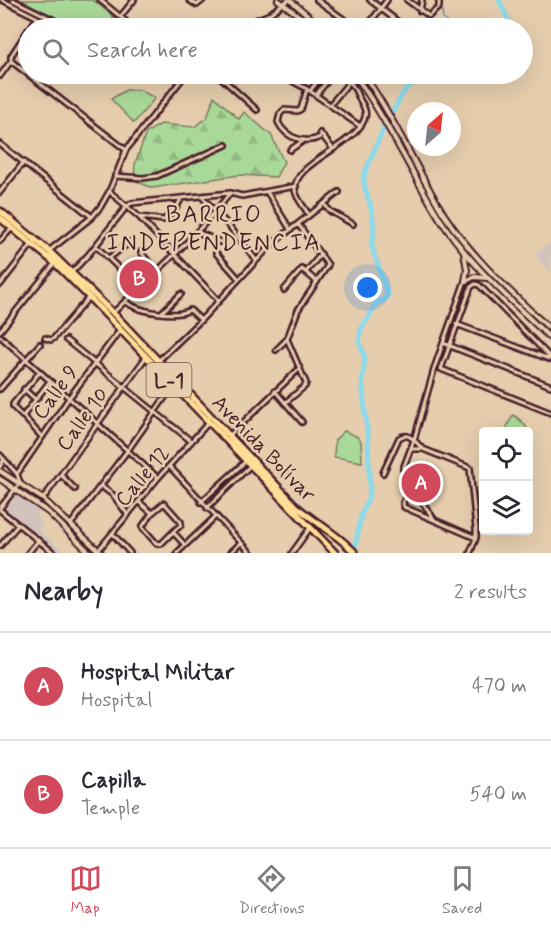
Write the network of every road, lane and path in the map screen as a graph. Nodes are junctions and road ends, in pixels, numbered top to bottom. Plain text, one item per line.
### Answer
1 (2, 0) edge
2 (13, 0) edge
3 (100, 0) edge
4 (134, 0) edge
5 (189, 0) edge
6 (203, 0) edge
7 (278, 0) edge
8 (289, 0) edge
9 (317, 0) edge
10 (370, 0) edge
11 (387, 0) edge
12 (407, 0) edge
13 (422, 0) edge
14 (439, 0) edge
15 (284, 3) junction
16 (381, 9) junction
17 (420, 11) junction
18 (39, 14) junction
19 (268, 15) junction
20 (120, 17) joint
21 (34, 18) edge
22 (37, 18) edge
23 (48, 18) edge
24 (260, 18) edge
25 (271, 18) edge
26 (303, 18) edge
27 (311, 18) edge
28 (341, 18) edge
29 (374, 18) edge
30 (393, 18) edge
31 (18, 46) edge
32 (11, 62) junction
33 (18, 67) edge
34 (0, 76) edge
35 (40, 84) edge
36 (178, 84) edge
37 (228, 84) edge
38 (297, 84) edge
39 (314, 84) edge
40 (325, 84) edge
41 (347, 84) edge
42 (352, 84) edge
43 (362, 84) edge
44 (370, 84) edge
45 (308, 90) junction
46 (316, 95) junction
47 (330, 105) junction
48 (257, 110) dead end
49 (360, 126) junction
50 (303, 141) junction
51 (0, 144) edge
52 (226, 145) dead end
53 (333, 149) junction
54 (126, 150) junction
55 (290, 150) dead end
56 (24, 162) junction
57 (115, 176) junction
58 (296, 186) junction
59 (0, 192) edge
60 (109, 192) junction
61 (267, 192) junction
62 (339, 192) dead end
63 (230, 193) junction
64 (202, 197) junction
65 (181, 199) junction
66 (324, 204) junction
67 (127, 206) junction
68 (0, 212) edge
69 (216, 212) junction
70 (309, 215) junction
71 (138, 216) junction
72 (92, 217) junction
73 (0, 218) edge
74 (298, 224) junction
75 (353, 224) dead end
76 (12, 228) junction
77 (290, 229) junction
78 (197, 232) junction
79 (0, 241) edge
80 (130, 242) dead end
81 (220, 242) dead end
82 (32, 244) junction
83 (96, 246) junction
84 (50, 251) junction
85 (464, 251) junction
86 (141, 252) dead end
87 (216, 253) dead end
88 (321, 254) junction
89 (176, 256) junction
90 (109, 258) junction
91 (256, 260) junction
92 (55, 263) junction
93 (72, 272) junction
94 (306, 272) junction
95 (156, 273) junction
96 (487, 278) junction
97 (239, 279) junction
98 (465, 281) junction
99 (317, 282) junction
100 (0, 285) edge
101 (139, 288) junction
102 (284, 290) dead end
103 (181, 294) dead end
104 (89, 297) junction
105 (125, 301) junction
106 (219, 301) junction
107 (162, 312) junction
108 (113, 313) junction
109 (201, 320) junction
110 (456, 324) junction
111 (120, 330) junction
112 (551, 330) edge
113 (0, 331) edge
114 (0, 336) edge
115 (45, 338) dead end
116 (287, 339) junction
117 (551, 339) edge
118 (66, 340) dead end
119 (443, 343) junction
120 (40, 344) dead end
121 (449, 345) junction
122 (276, 350) dead end
123 (146, 357) junction
124 (551, 359) edge
125 (27, 360) junction
126 (156, 363) junction
127 (94, 364) junction
128 (299, 369) junction
129 (40, 372) junction
130 (50, 381) junction
131 (174, 385) junction
132 (124, 386) junction
133 (551, 386) edge
134 (0, 389) edge
135 (24, 389) junction
136 (274, 391) junction
137 (69, 398) junction
138 (35, 399) junction
139 (285, 403) junction
140 (156, 412) junction
141 (551, 413) edge
142 (23, 416) junction
143 (209, 422) junction
144 (302, 422) dead end
145 (97, 423) junction
146 (42, 436) junction
147 (229, 436) junction
148 (414, 440) junction
149 (191, 441) junction
150 (411, 449) junction
151 (423, 449) junction
152 (128, 450) junction
153 (0, 454) edge
154 (4, 459) junction
155 (250, 461) junction
156 (169, 466) junction
157 (0, 469) edge
158 (403, 469) dead end
159 (383, 472) dead end
160 (17, 474) junction
161 (61, 475) junction
162 (158, 478) junction
163 (0, 479) edge
164 (20, 483) junction
165 (101, 486) junction
166 (15, 488) junction
167 (75, 489) dead end
168 (43, 499) junction
169 (139, 502) junction
170 (201, 502) junction
171 (207, 508) junction
172 (0, 509) edge
173 (152, 513) junction
174 (128, 514) junction
175 (215, 517) junction
176 (434, 519) junction
177 (18, 525) junction
178 (71, 525) junction
179 (310, 528) junction
180 (328, 530) junction
181 (173, 532) junction
182 (112, 533) junction
183 (476, 538) junction
184 (38, 540) junction
185 (324, 542) junction
186 (241, 543) junction
187 (185, 545) junction
188 (0, 546) edge
189 (333, 551) edge
190 (98, 552) edge
191 (28, 553) edge
192 (54, 553) edge
193 (90, 553) edge
194 (130, 553) edge
195 (177, 553) edge
196 (230, 553) edge
197 (250, 553) edge
198 (292, 553) edge
199 (355, 553) edge
200 (470, 553) edge

1 - 21 street
2 - 18 street
3 - 20 street
4 - 20 street
5 - 6 street
7 - 15 street
8 - 15 street
8 - 27 street
9 - 28 street
10 - 16 street
11 - 16 street
12 - 17 street
13 - 17 street
14 - 17 street
15 - 19 street
15 - 26 street
16 - 29 street
16 - 30 street
18 - 22 street
18 - 23 street
19 - 24 street
19 - 25 street
31 - 32 street
32 - 33 street
32 - 34 street
35 - 54 street
36 - 54 street
37 - 48 street
38 - 45 street
39 - 45 street
40 - 46 street
41 - 47 street
42 - 49 street
43 - 85 street
44 - 112 street
45 - 46 street
45 - 50 street
46 - 47 street
47 - 49 street
49 - 53 street
50 - 53 street
50 - 55 street
51 - 56 street
52 - 57 street
53 - 58 street
54 - 57 street
56 - 59 street
56 - 72 street
57 - 60 street
58 - 61 street
58 - 70 street
60 - 67 street
60 - 72 street
61 - 63 street
61 - 77 street
62 - 66 street
63 - 64 street
63 - 69 street
64 - 65 street
64 - 69 street
65 - 67 street
65 - 71 street
66 - 70 street
66 - 75 street
67 - 71 street
67 - 83 street
68 - 84 main road, Avenida Bolívar / L-1
69 - 78 street
69 - 91 street
70 - 74 street
71 - 89 street
72 - 84 street
73 - 76 main road, Avenida Bolívar / L-1
74 - 77 street
74 - 88 street
76 - 79 street
76 - 82 main road, Avenida Bolívar / L-1
77 - 91 street
78 - 81 street
78 - 89 street
80 - 90 street
82 - 92 main road, Avenida Bolívar / L-1
82 - 100 street
83 - 90 street
83 - 93 street
84 - 93 main road, Avenida Bolívar / L-1
85 - 96 street
85 - 98 street
86 - 95 street
87 - 97 street
88 - 94 street
88 - 99 street
89 - 95 street
89 - 106 street
90 - 101 street
91 - 97 street
92 - 104 main road, Avenida Bolívar / L-1
92 - 113 street
93 - 108 main road, Avenida Bolívar / L-1
94 - 99 street
94 - 102 street
95 - 101 street
96 - 98 street
96 - 117 street
97 - 106 street
98 - 119 street
99 - 116 street
101 - 105 street
103 - 107 street
104 - 111 main road, Avenida Bolívar / L-1
104 - 115 street
105 - 107 street
105 - 108 street
106 - 109 street
107 - 109 street
108 - 126 main road, Avenida Bolívar / L-1
109 - 126 street
110 - 121 street
110 - 124 street
110 - 124 street
111 - 123 main road, Avenida Bolívar / L-1
111 - 127 street, Calle 9
114 - 125 street
116 - 122 street
116 - 128 street
118 - 127 street
119 - 121 street
119 - 148 street
120 - 125 street
121 - 133 street
121 - 141 street
123 - 126 main road, Avenida Bolívar / L-1
123 - 132 street, Calle 10
125 - 129 street
125 - 134 street
126 - 131 main road, Avenida Bolívar / L-1
126 - 147 main road, Avenida Bolívar / L-1
127 - 132 street
127 - 137 street, Calle 9
128 - 136 street
128 - 139 street
129 - 130 street
129 - 135 street
130 - 137 street
130 - 138 street
131 - 140 street
131 - 143 main road, Avenida Bolívar / L-1
132 - 140 street
132 - 145 street, Calle 10
135 - 138 street
135 - 142 street
136 - 139 street
136 - 147 street
137 - 145 street
137 - 146 street, Calle 9
138 - 142 street
139 - 144 street
140 - 149 street
140 - 152 street
142 - 146 street
143 - 149 street, Calle 12
143 - 155 main road, Avenida Bolívar / L-1
145 - 152 street
145 - 161 street, Calle 10
146 - 160 street, Calle 9
147 - 155 main road, Avenida Bolívar / L-1
148 - 150 street
148 - 151 street
148 - 159 street
149 - 156 street, Calle 12
150 - 151 street
150 - 158 street
151 - 183 street
152 - 162 street
152 - 165 street
153 - 154 street
154 - 157 street
154 - 160 street
155 - 170 street
155 - 171 street
155 - 179 main road, Avenida Bolívar / L-1
155 - 180 main road, Avenida Bolívar / L-1
156 - 162 street, Calle 12
156 - 170 street
157 - 164 street
160 - 164 street
161 - 167 street
161 - 168 street, Calle 10
162 - 169 street, Calle 12
163 - 166 street
164 - 166 street
164 - 168 street
165 - 174 street
165 - 178 street
166 - 172 street
166 - 193 street
168 - 178 street
169 - 173 street
169 - 174 street, Calle 12
170 - 171 street
171 - 175 street
172 - 177 street
173 - 181 street
173 - 181 street
174 - 182 street, Calle 12
175 - 186 street
175 - 187 street
176 - 176 street
176 - 183 street
177 - 184 street
177 - 188 street
178 - 190 street
179 - 185 main road, Avenida Bolívar / L-1
179 - 198 street
180 - 185 main road
180 - 199 main road, Avenida Bolívar / L-1
181 - 187 street
182 - 190 street, Calle 12
182 - 194 street
183 - 200 street
184 - 191 street
184 - 192 street
185 - 189 main road, Avenida Bolívar / L-1
186 - 196 street
186 - 197 street
187 - 195 street

